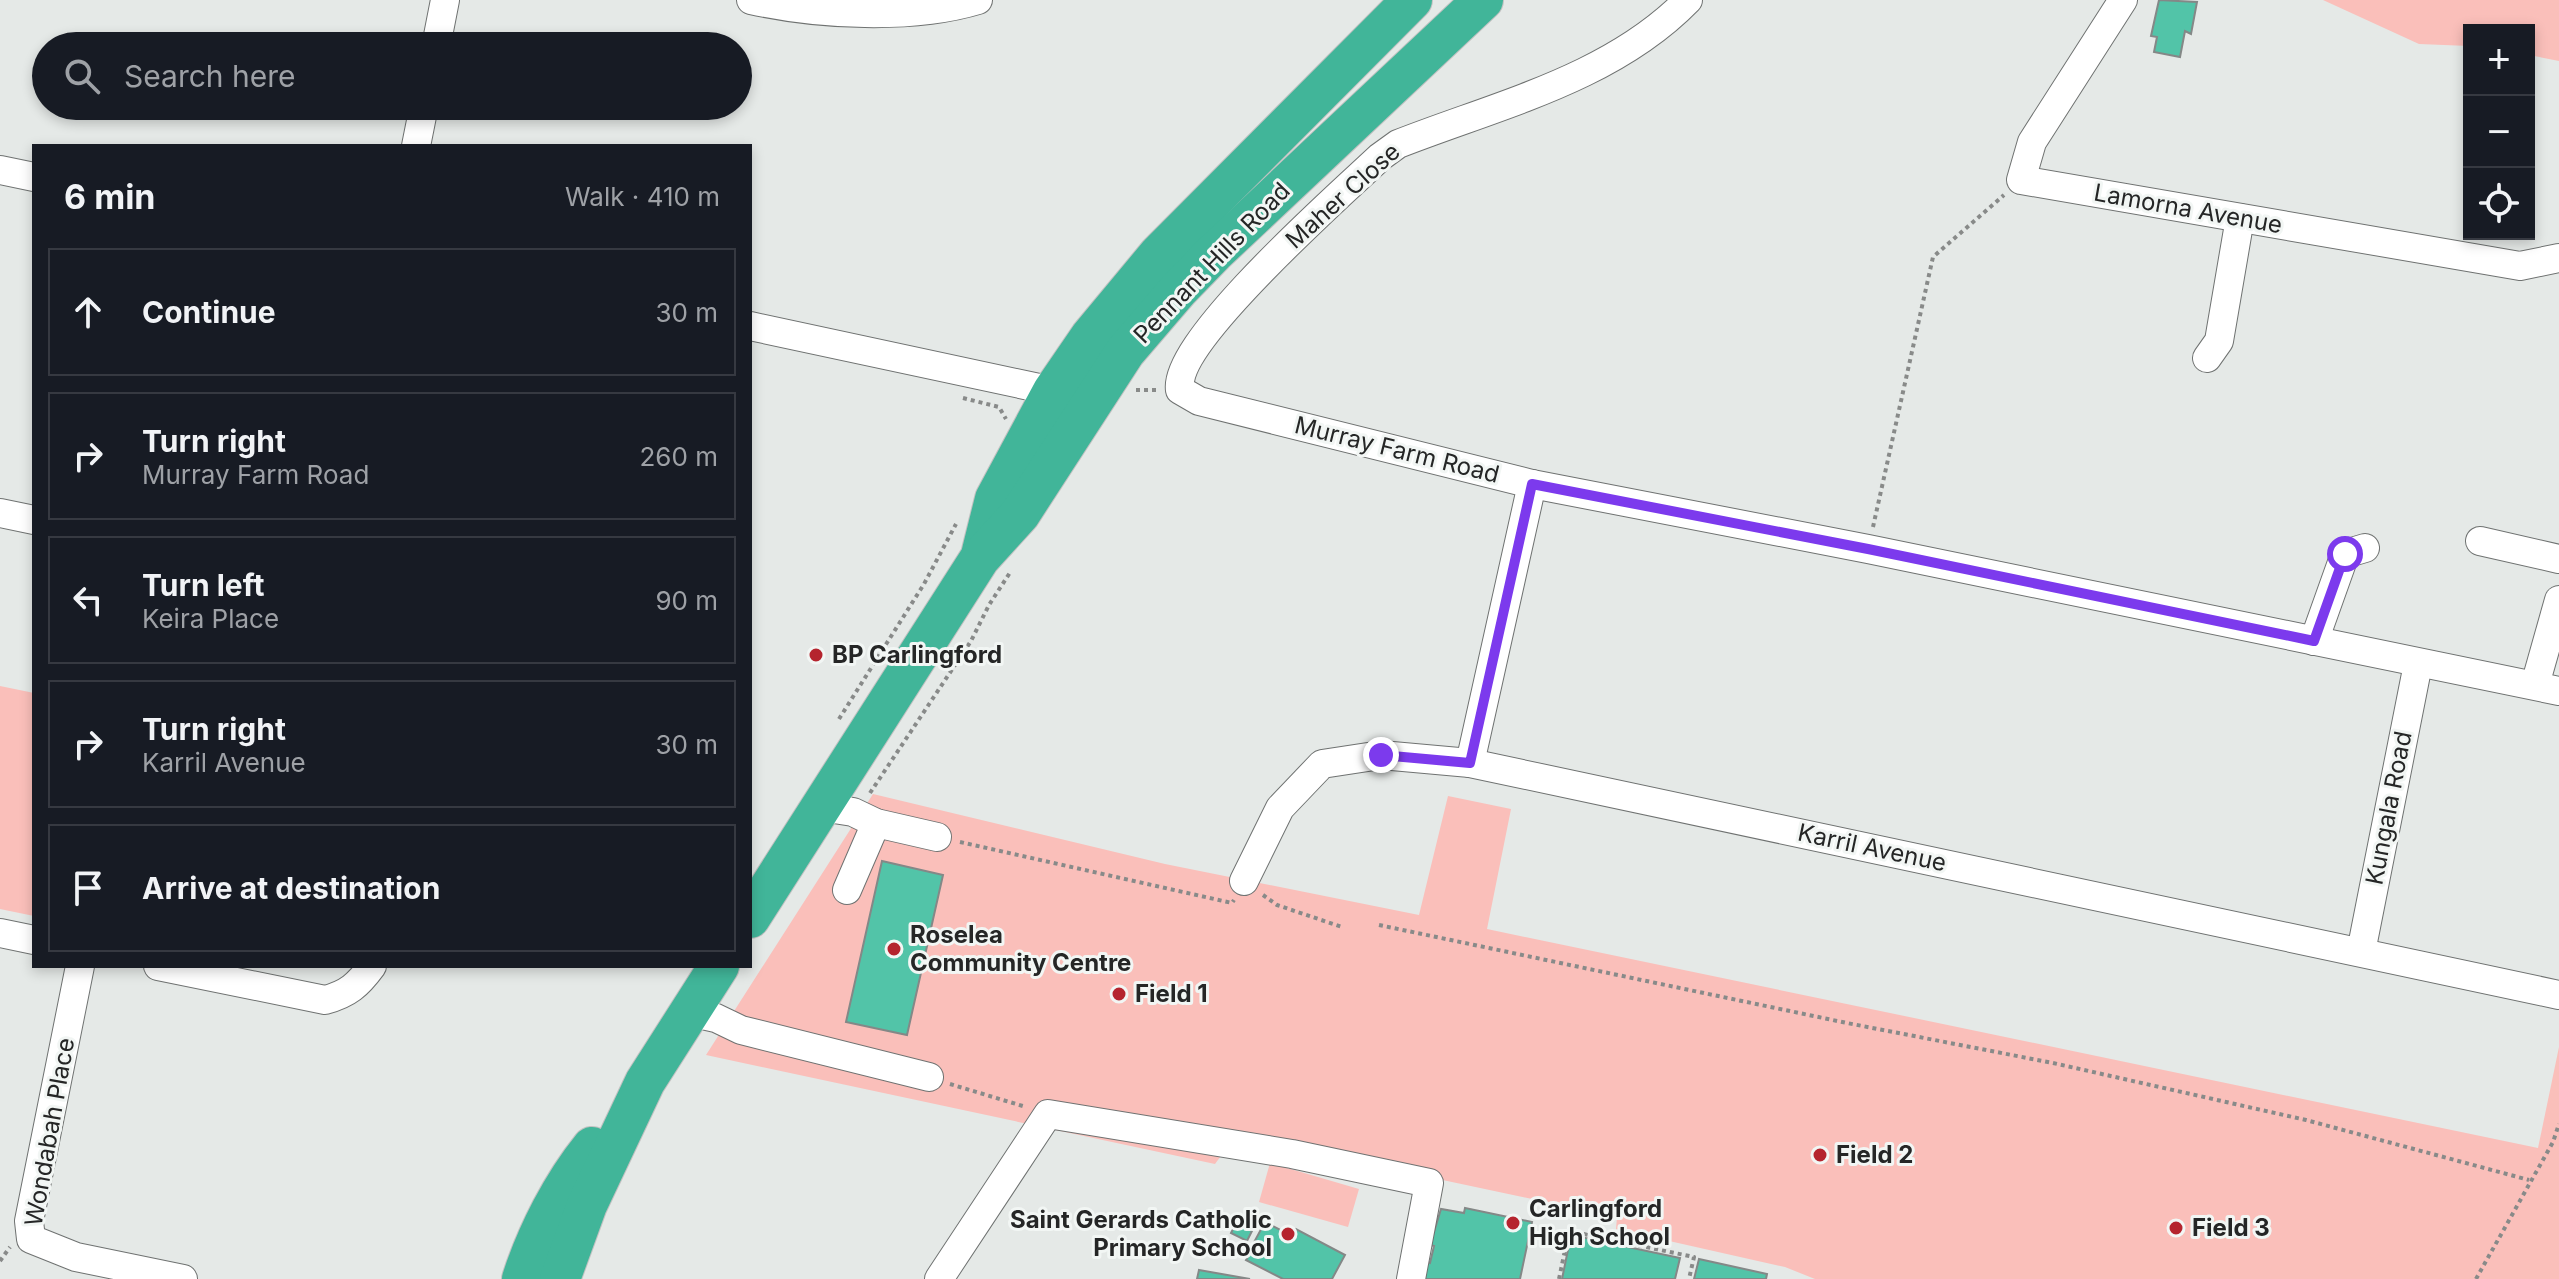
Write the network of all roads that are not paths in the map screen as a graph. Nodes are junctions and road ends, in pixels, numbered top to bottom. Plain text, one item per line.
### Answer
1 (445, 0) edge
2 (751, 0) edge
3 (1412, 0) edge
4 (1483, 0) edge
5 (1688, 0) edge
6 (2123, 0) edge
7 (964, 2) edge
8 (439, 32) edge
9 (421, 120) edge
10 (416, 144) edge
11 (0, 170) edge
12 (32, 177) edge
13 (2240, 218) junction
14 (2559, 258) edge
15 (752, 326) edge
16 (2207, 358) dead end
17 (1127, 371) junction
18 (1180, 390) joint
19 (1053, 391) junction
20 (1532, 484) junction
21 (0, 513) edge
22 (32, 520) edge
23 (2480, 541) dead end
24 (2365, 548) dead end
25 (2559, 559) edge
26 (997, 562) junction
27 (2559, 600) edge
28 (2314, 641) junction
29 (2418, 664) junction
30 (2547, 688) edge
31 (1470, 763) junction
32 (850, 814) junction
33 (937, 837) road end
34 (1244, 881) road end
35 (847, 890) dead end
36 (752, 916) edge
37 (0, 933) edge
38 (32, 940) edge
39 (2361, 952) junction
40 (80, 968) edge
41 (168, 968) edge
42 (371, 968) edge
43 (718, 968) edge
44 (2559, 995) edge
45 (689, 1012) junction
46 (929, 1077) road end
47 (645, 1082) junction
48 (183, 1279) edge
49 (522, 1279) edge
50 (560, 1279) edge
51 (939, 1279) edge
52 (1411, 1279) edge

1 - 8 street
2 - 7 street
3 - 19 highway, Pennant Hills Road
4 - 17 highway, Pennant Hills Road
5 - 18 street, Maher Close
6 - 13 street, Lamorna Avenue
9 - 10 street
11 - 12 street
13 - 14 street, Lamorna Avenue
13 - 16 street
15 - 19 street
17 - 19 highway
17 - 26 highway, Pennant Hills Road
18 - 20 street, Murray Farm Road
19 - 26 highway, Pennant Hills Road
20 - 28 street, Murray Farm Road
20 - 31 street
21 - 22 street
23 - 25 street
24 - 28 street
26 - 32 highway, Pennant Hills Road
27 - 30 street
28 - 29 street, Murray Farm Road
29 - 30 street, Murray Farm Road
29 - 39 street, Kungala Road
31 - 34 street, Karril Avenue
31 - 39 street, Karril Avenue
32 - 33 street
32 - 35 street
32 - 36 highway, Pennant Hills Road
37 - 38 street
39 - 44 street, Karril Avenue
40 - 48 street, Wondabah Place
41 - 42 street
43 - 45 highway
45 - 46 street
45 - 47 highway
47 - 49 highway
47 - 50 highway
51 - 52 street

